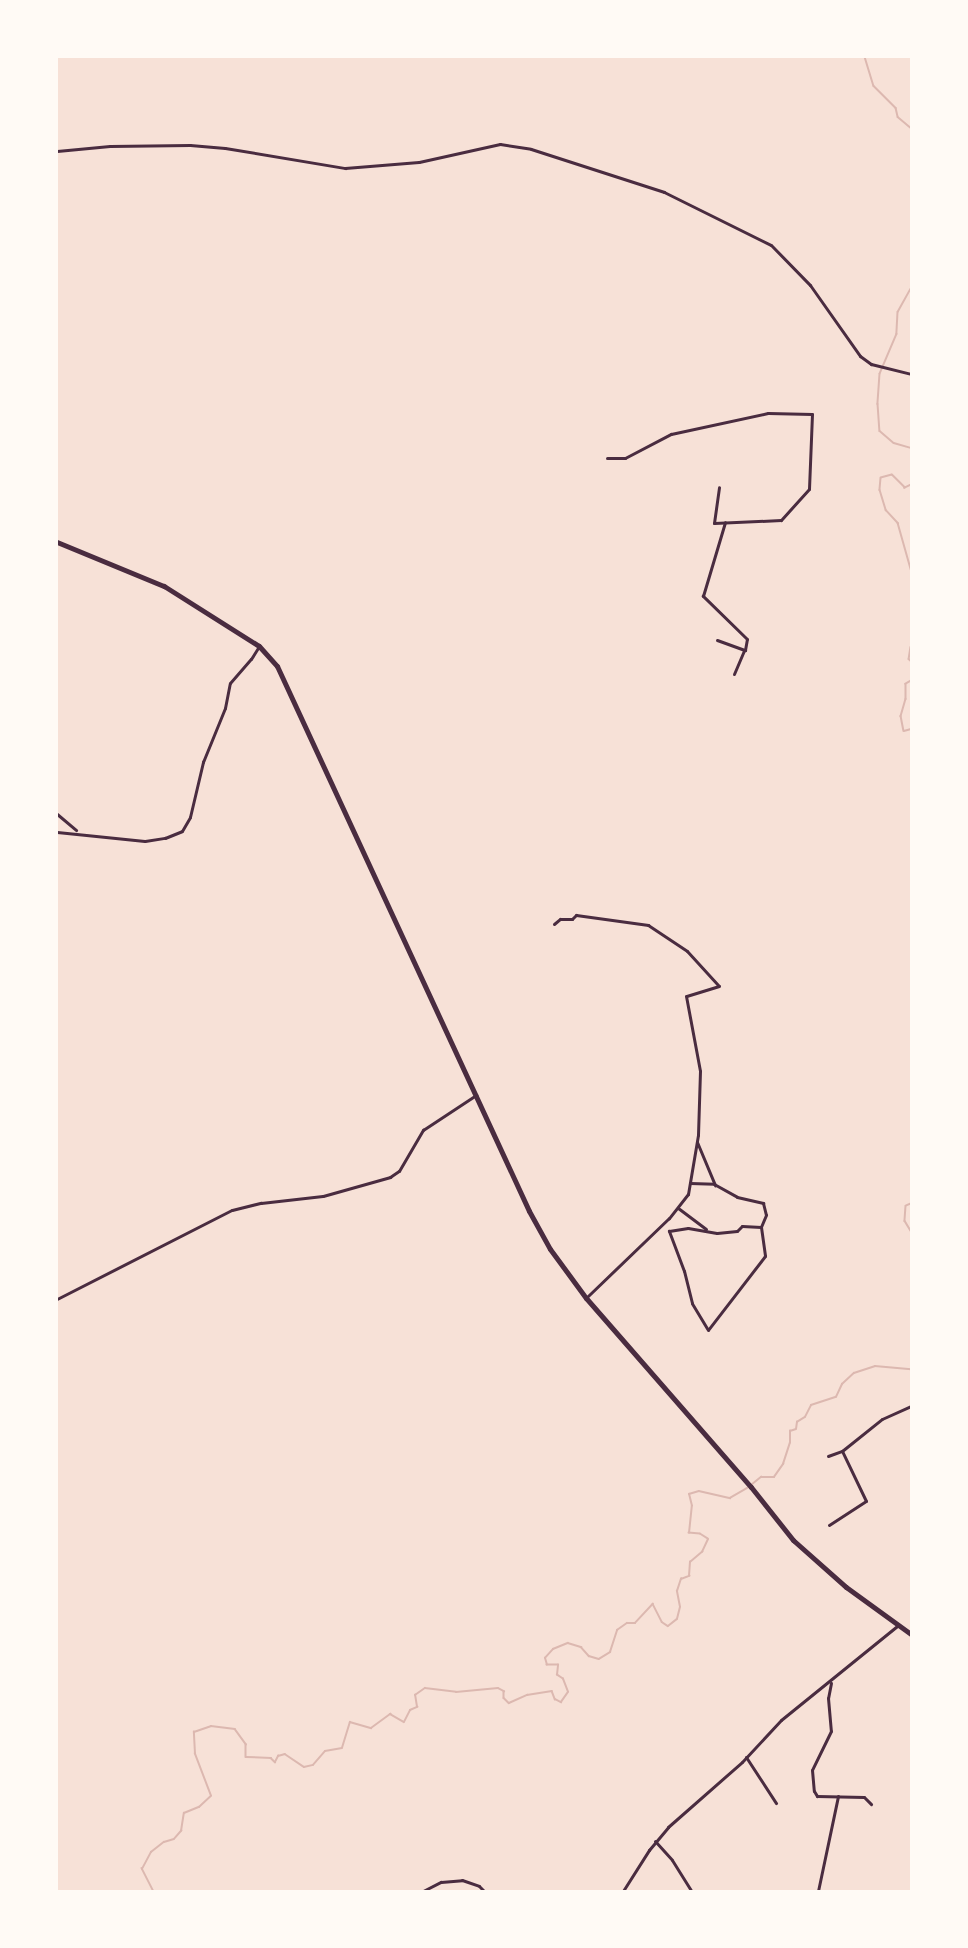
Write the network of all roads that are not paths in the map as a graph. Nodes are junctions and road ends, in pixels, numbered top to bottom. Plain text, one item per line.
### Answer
1 (57, 151) edge
2 (911, 374) edge
3 (607, 458) dead end
4 (719, 487) dead end
5 (725, 522) junction
6 (57, 542) edge
7 (717, 640) dead end
8 (259, 645) junction
9 (745, 651) junction
10 (734, 674) dead end
11 (57, 814) edge
12 (57, 832) edge
13 (77, 832) junction
14 (554, 924) dead end
15 (476, 1095) junction
16 (697, 1141) junction
17 (690, 1183) junction
18 (715, 1185) junction
19 (676, 1207) junction
20 (761, 1227) junction
21 (706, 1230) junction
22 (586, 1298) junction
23 (57, 1299) edge
24 (911, 1406) edge
25 (842, 1451) junction
26 (828, 1456) dead end
27 (829, 1525) dead end
28 (897, 1626) junction
29 (911, 1634) edge
30 (832, 1681) junction
31 (746, 1756) junction
32 (838, 1796) junction
33 (776, 1803) dead end
34 (871, 1804) dead end
35 (655, 1841) junction
36 (423, 1891) edge
37 (484, 1891) edge
38 (623, 1891) edge
39 (691, 1891) edge
40 (819, 1891) edge

1 - 2 street
3 - 5 street
4 - 5 street
5 - 9 street
6 - 8 main road
7 - 9 street
8 - 13 street
8 - 15 main road
9 - 10 street
11 - 13 street
12 - 13 street
14 - 16 street
15 - 22 main road
15 - 23 street
16 - 17 street
16 - 18 street
17 - 18 street
17 - 19 street
18 - 20 street
19 - 21 street
19 - 22 street
20 - 21 street
20 - 21 street
22 - 28 main road
24 - 25 street
25 - 26 street
25 - 27 street
28 - 29 main road
28 - 30 street
30 - 31 street
30 - 32 street
31 - 33 street
31 - 35 street
32 - 34 street
32 - 40 street
35 - 38 street
35 - 39 street
36 - 37 street

